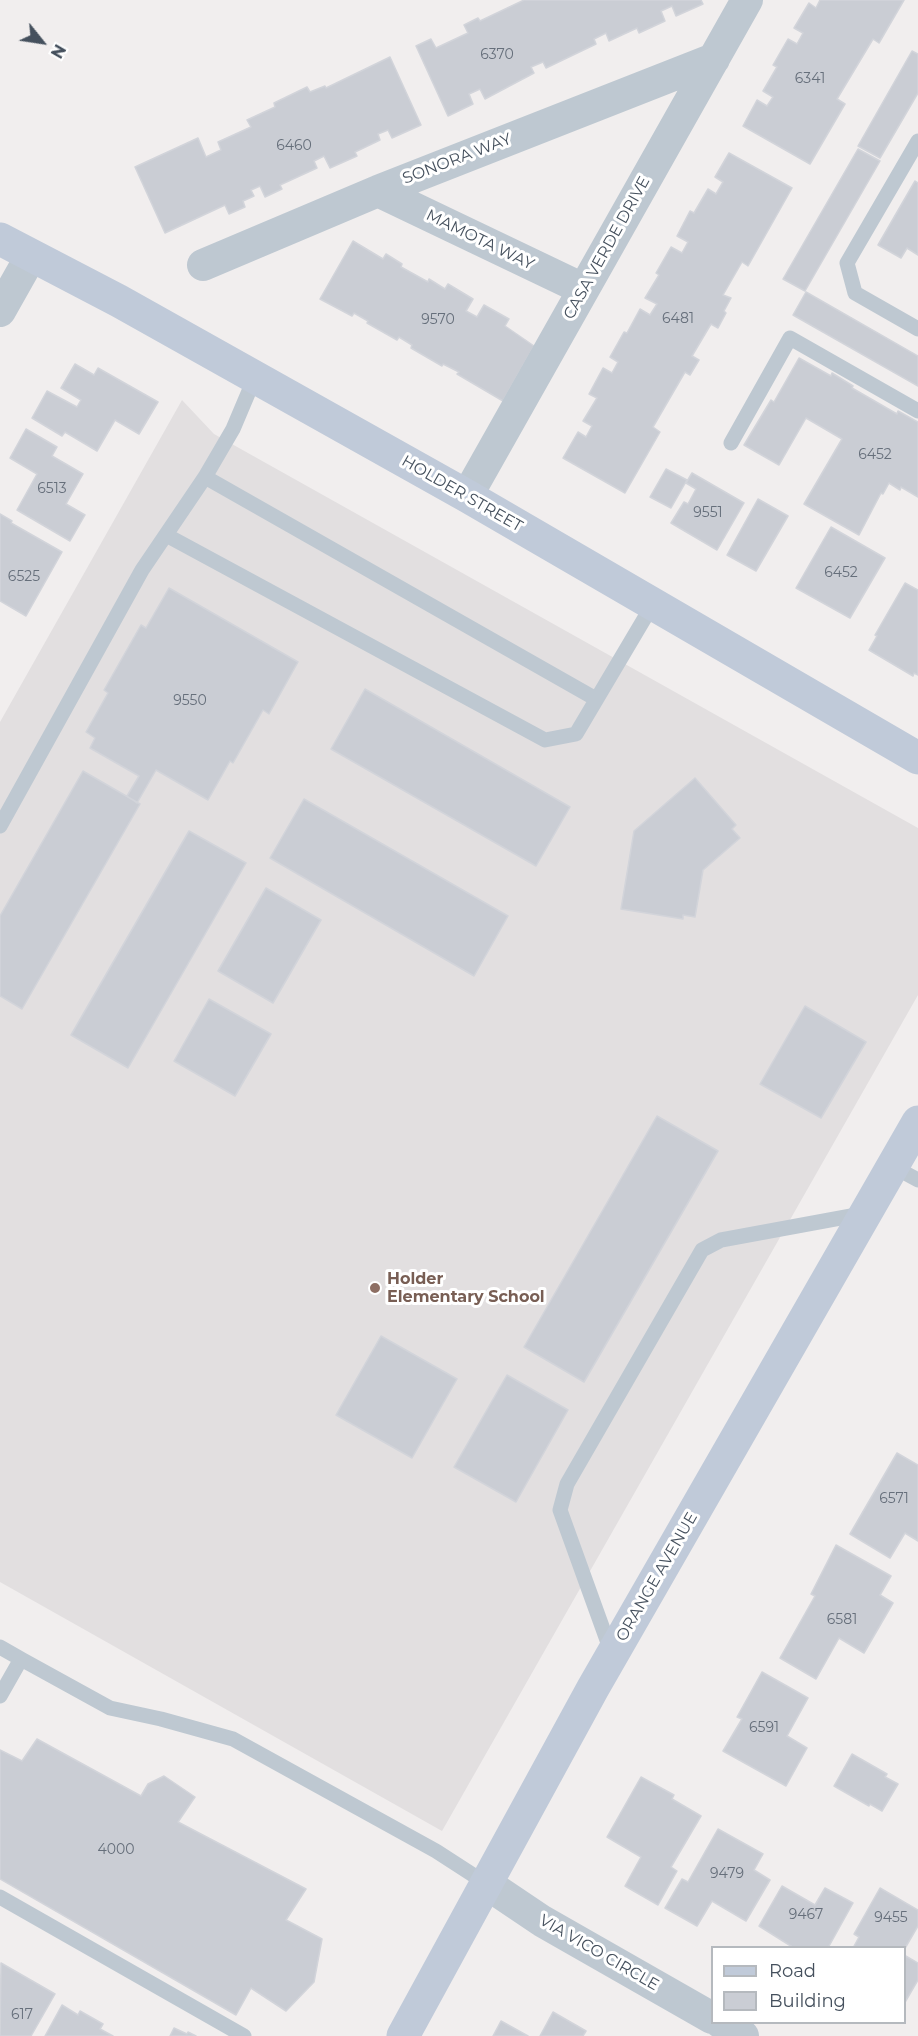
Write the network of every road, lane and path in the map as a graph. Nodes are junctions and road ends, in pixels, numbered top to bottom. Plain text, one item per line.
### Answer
1 (747, 0) edge
2 (714, 59) junction
3 (918, 141) edge
4 (378, 191) junction
5 (0, 239) edge
6 (31, 256) junction
7 (203, 265) dead end
8 (583, 289) junction
9 (0, 311) edge
10 (918, 329) edge
11 (255, 377) junction
12 (918, 411) edge
13 (731, 443) dead end
14 (205, 477) junction
15 (467, 496) junction
16 (166, 535) junction
17 (653, 604) junction
18 (596, 699) junction
19 (918, 758) edge
20 (0, 826) edge
21 (918, 1122) edge
22 (905, 1173) edge
23 (865, 1213) junction
24 (0, 1647) edge
25 (612, 1654) junction
26 (21, 1659) junction
27 (0, 1695) edge
28 (487, 1884) junction
29 (0, 1897) edge
30 (711, 2018) edge
31 (723, 2024) edge
32 (244, 2036) edge
33 (403, 2036) edge
34 (743, 2036) edge

1 - 2 street, CASA VERDE DRIVE
2 - 4 street, SONORA WAY
2 - 8 street, CASA VERDE DRIVE
3 - 10 lane
4 - 7 street, SONORA WAY
4 - 8 street, MAMOTA WAY
5 - 6 street, HOLDER STREET
6 - 9 street
6 - 11 street, HOLDER STREET
8 - 15 street, CASA VERDE DRIVE
11 - 14 lane
11 - 15 street, HOLDER STREET
12 - 13 lane
14 - 16 lane
14 - 18 lane
15 - 17 street, HOLDER STREET
16 - 18 lane
16 - 20 lane
17 - 18 lane
17 - 19 street, HOLDER STREET
21 - 22 street, ORANGE AVENUE
22 - 23 street, ORANGE AVENUE
23 - 25 street, ORANGE AVENUE
23 - 25 lane
24 - 26 lane
25 - 28 street, ORANGE AVENUE
26 - 27 lane
26 - 28 lane
28 - 30 street, VIA VICO CIRCLE
28 - 33 street, ORANGE AVENUE
29 - 32 lane
31 - 34 street

